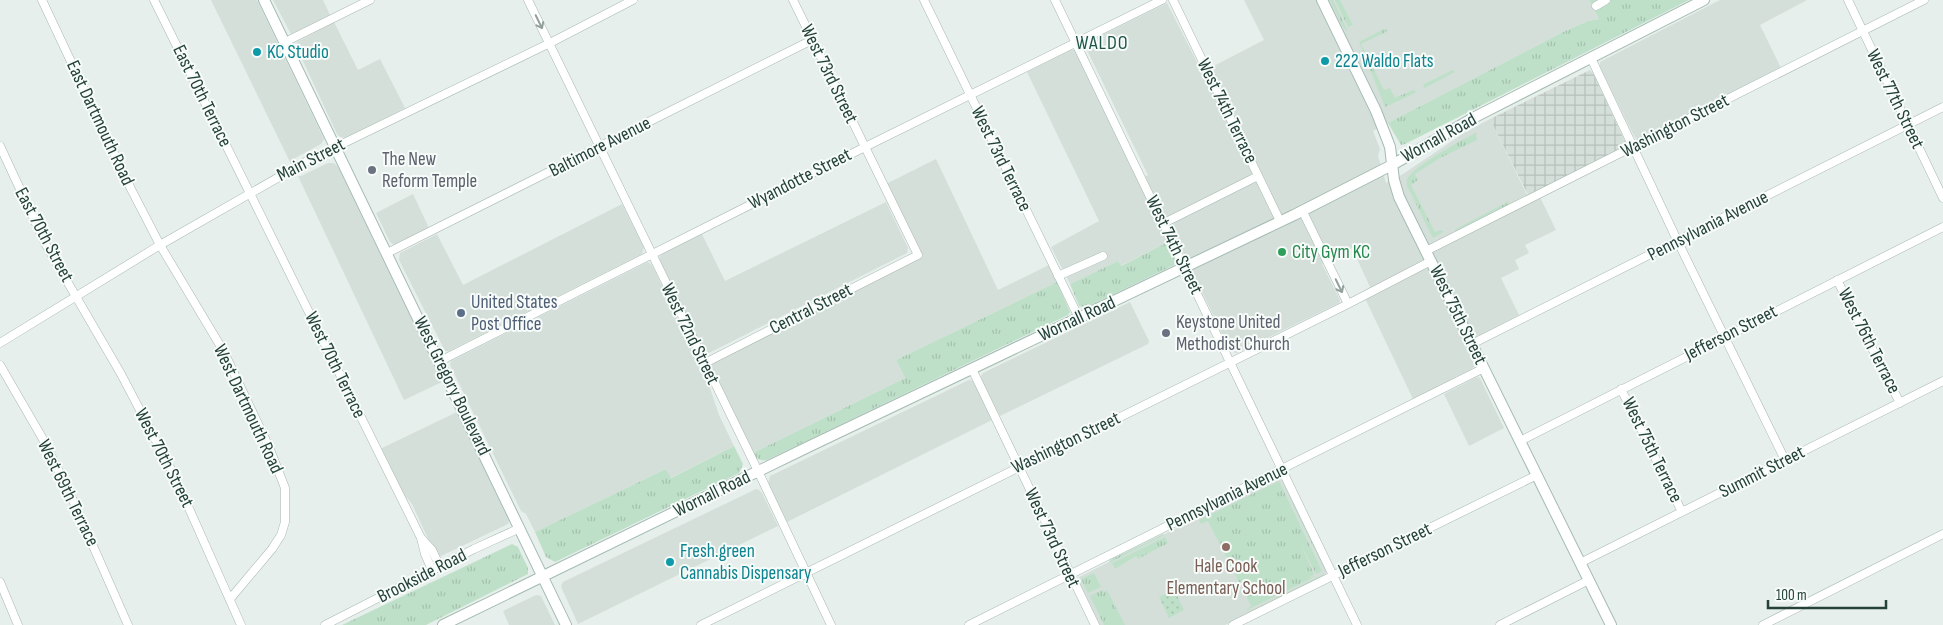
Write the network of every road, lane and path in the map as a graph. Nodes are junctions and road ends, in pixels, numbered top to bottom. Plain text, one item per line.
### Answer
1 (42, 0) edge
2 (154, 0) edge
3 (264, 0) edge
4 (370, 0) edge
5 (528, 0) edge
6 (633, 0) edge
7 (793, 0) edge
8 (924, 0) edge
9 (1055, 0) edge
10 (1162, 0) edge
11 (1173, 0) edge
12 (1322, 0) edge
13 (1606, 0) edge
14 (1704, 0) edge
15 (1848, 0) edge
16 (1924, 0) edge
17 (1596, 6) dead end
18 (1863, 31) junction
19 (812, 40) junction
20 (285, 42) junction
21 (1076, 42) junction
22 (550, 43) junction
23 (1591, 58) junction
24 (970, 94) junction
25 (1943, 107) edge
26 (1908, 125) junction
27 (0, 146) edge
28 (864, 146) junction
29 (336, 147) junction
30 (600, 147) junction
31 (1633, 147) junction
32 (1392, 165) junction
33 (1258, 176) junction
34 (250, 193) junction
35 (1943, 198) edge
36 (1302, 210) junction
37 (1280, 221) junction
38 (1164, 222) junction
39 (1943, 227) edge
40 (1678, 242) junction
41 (160, 245) junction
42 (1426, 251) junction
43 (388, 254) junction
44 (652, 255) junction
45 (918, 255) joint
46 (1103, 256) dead end
47 (1431, 261) junction
48 (1185, 268) junction
49 (1058, 276) junction
50 (1838, 280) junction
51 (76, 296) junction
52 (1348, 304) junction
53 (1079, 318) junction
54 (1724, 336) junction
55 (0, 343) edge
56 (1472, 344) junction
57 (440, 361) junction
58 (704, 363) junction
59 (1231, 363) junction
60 (0, 366) edge
61 (1484, 368) junction
62 (972, 369) junction
63 (1943, 381) edge
64 (1621, 388) junction
65 (1900, 403) junction
66 (1520, 441) junction
67 (1785, 460) junction
68 (1019, 466) junction
69 (1282, 470) junction
70 (758, 471) junction
71 (1537, 476) junction
72 (1682, 512) junction
73 (520, 528) junction
74 (1943, 534) edge
75 (421, 538) junction
76 (1580, 563) junction
77 (440, 567) junction
78 (432, 570) junction
79 (806, 572) junction
80 (1070, 575) junction
81 (543, 576) junction
82 (1333, 576) junction
83 (1589, 580) junction
84 (0, 582) edge
85 (230, 599) junction
86 (459, 622) edge
87 (18, 625) edge
88 (128, 625) edge
89 (241, 625) edge
90 (325, 625) edge
91 (443, 625) edge
92 (566, 625) edge
93 (701, 625) edge
94 (831, 625) edge
95 (969, 625) edge
96 (1095, 625) edge
97 (1233, 625) edge
98 (1357, 625) edge
99 (1500, 625) edge
100 (1611, 625) edge
101 (1763, 625) edge

1 - 41 street, East Dartmouth Road
2 - 34 street, East 70th Terrace
3 - 20 main road, West Gregory Boulevard
4 - 20 street
5 -> 22 street, West 72nd Street
6 - 22 street, Main Street
7 - 19 street, West 73rd Street
8 - 24 street, West 73rd Terrace
9 - 21 street, West 74th Street
10 - 21 street, Wyandotte Street
11 - 33 street, West 74th Terrace
12 - 32 main road, West 75th Street
13 - 17 street
14 - 23 main road, Wornall Road
15 - 18 street, West 77th Street
16 - 18 street, Washington Street
18 - 26 street, West 77th Street
18 - 31 street, Washington Street
19 - 28 street, West 73rd Street
19 - 30 street, Baltimore Avenue
20 - 29 main road, West Gregory Boulevard
21 - 24 street, Wyandotte Street
21 - 38 street, West 74th Street
22 - 29 street, Main Street
22 - 30 street, West 72nd Street
23 - 31 street
23 - 32 main road, Wornall Road
24 - 28 street, Wyandotte Street
24 - 49 street, West 73rd Terrace
25 - 26 street, Pennsylvania Avenue
26 - 35 street, West 77th Street
26 - 40 street, Pennsylvania Avenue
27 - 51 street, East 70th Street
28 - 44 street, Wyandotte Street
28 - 45 street, West 73rd Street
29 - 34 street, Main Street
29 - 43 main road, West Gregory Boulevard
30 - 43 street, Baltimore Avenue
30 - 44 street, West 72nd Street
31 - 40 street
31 - 42 street, Washington Street
32 - 36 main road, Wornall Road
32 - 42 main road, West 75th Street
33 - 37 street, West 74th Terrace
33 - 38 street
34 - 41 street, Main Street
34 - 75 street, West 70th Terrace
36 - 37 main road, Wornall Road
36 -> 52 street
37 - 48 main road, Wornall Road
38 - 48 street, West 74th Street
39 - 50 street, Jefferson Street
40 - 54 street
40 - 56 street, Pennsylvania Avenue
41 - 51 street, Main Street
41 - 85 street, West Dartmouth Road
42 - 47 main road, West 75th Street
43 - 57 main road, West Gregory Boulevard
44 - 57 street, Wyandotte Street
44 - 58 street, West 72nd Street
45 - 58 street, Central Street
46 - 49 street
47 - 52 street, Washington Street
47 - 56 main road, West 75th Street
48 - 53 main road, Wornall Road
48 - 59 street, West 74th Street
49 - 53 street, West 73rd Terrace
50 - 54 street, Jefferson Street
50 - 65 street, West 76th Terrace
51 - 55 street, Main Street
51 - 85 street, West 70th Street
52 - 59 street, Washington Street
53 - 62 main road, Wornall Road
54 - 64 street, Jefferson Street
54 - 67 street
56 - 61 main road, West 75th Street
57 - 73 main road, West Gregory Boulevard
58 - 70 street, West 72nd Street
59 - 68 street, Washington Street
59 - 69 street, West 74th Street
60 - 88 street, West 69th Terrace
61 - 66 main road, West 75th Street
61 - 69 street, Pennsylvania Avenue
62 - 68 street, West 73rd Street
62 - 70 main road, Wornall Road
63 - 65 street, Summit Street
64 - 66 street, Jefferson Street
64 - 72 street, West 75th Terrace
65 - 67 street, Summit Street
66 - 71 main road, West 75th Street
67 - 72 street, Summit Street
68 - 79 street, Washington Street
68 - 80 street, West 73rd Street
69 - 80 street, Pennsylvania Avenue
69 - 82 street, West 74th Street
70 - 79 street, West 72nd Street
70 - 81 main road, Wornall Road
71 - 76 main road, West 75th Street
71 - 82 street, Jefferson Street
72 - 76 street, Summit Street
73 - 77 street, Brookside Road
73 - 81 main road, West Gregory Boulevard
74 - 101 street
75 - 77 street, West 70th Terrace
75 - 78 street, West 70th Terrace
76 - 83 main road, West 75th Street
77 - 78 street, Brookside Road
78 - 90 street, Brookside Road
79 - 93 street, Washington Street
79 - 94 street, West 72nd Street
80 - 95 street, Pennsylvania Avenue
80 - 96 street, West 73rd Street
81 - 86 main road, Wornall Road
81 - 92 main road, West Gregory Boulevard
82 - 97 street, Jefferson Street
82 - 98 street, West 74th Street
83 - 99 street
83 - 100 main road, West 75th Street
84 - 87 street
85 - 89 street, West 70th Street
86 - 91 main road, Wornall Road

